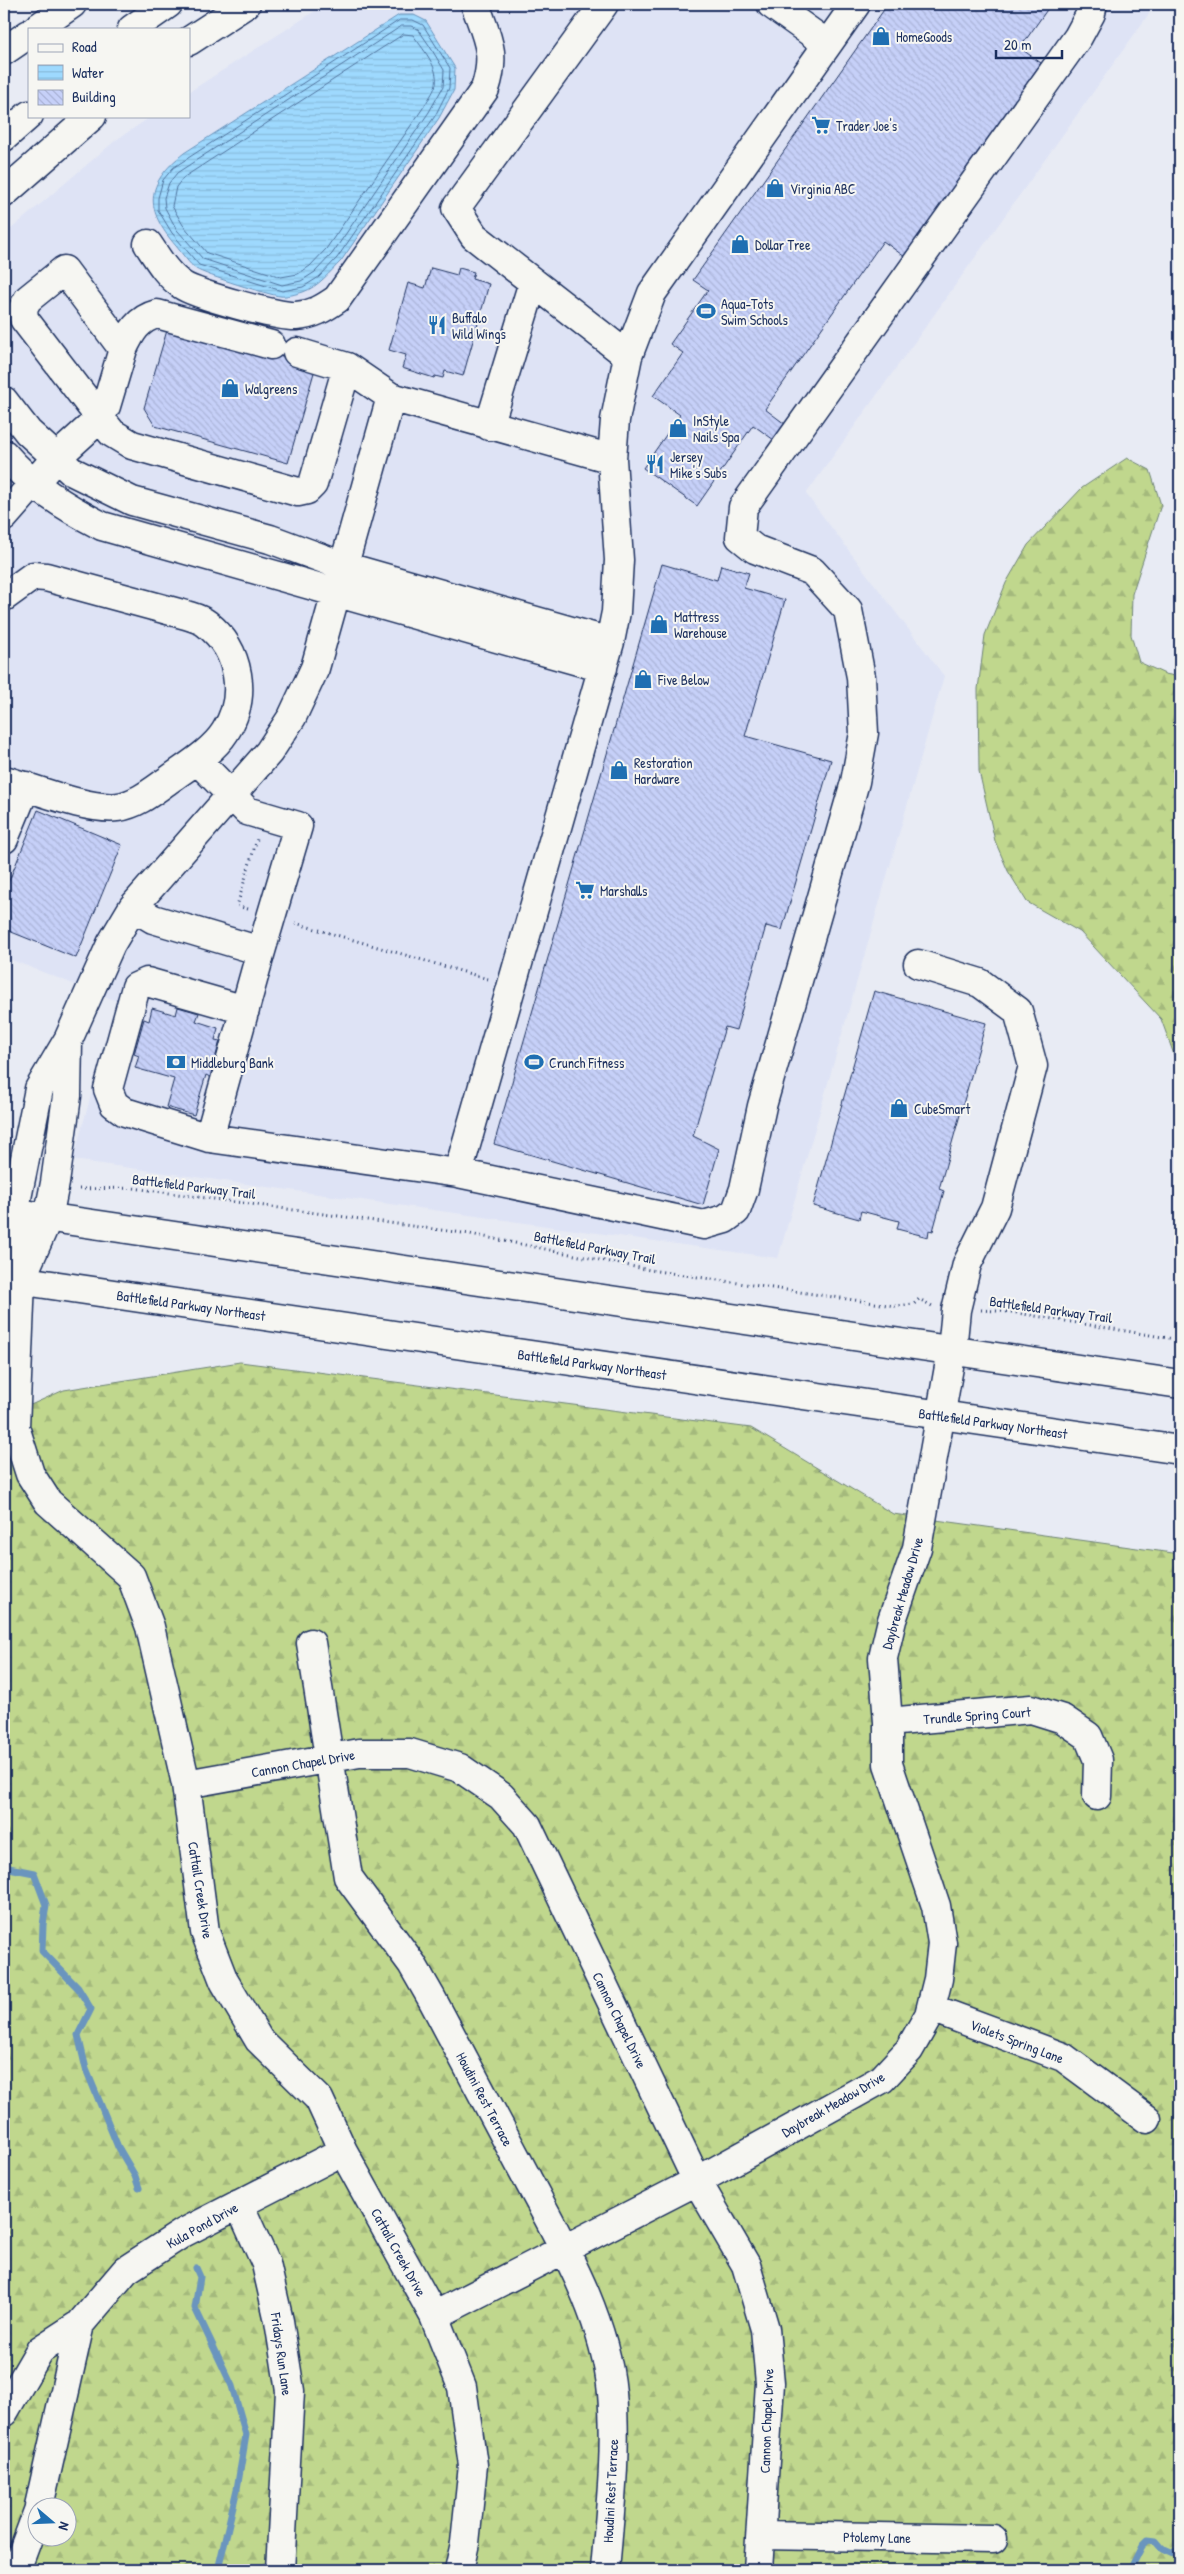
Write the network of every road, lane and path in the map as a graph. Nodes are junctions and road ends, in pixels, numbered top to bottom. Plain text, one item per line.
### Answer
1 (72, 4) edge
2 (168, 4) edge
3 (246, 4) edge
4 (475, 4) edge
5 (604, 4) edge
6 (771, 4) edge
7 (856, 4) edge
8 (1093, 4) edge
9 (37, 28) edge
10 (133, 28) edge
11 (28, 35) edge
12 (190, 40) edge
13 (827, 44) junction
14 (4, 51) edge
15 (28, 116) edge
16 (90, 118) edge
17 (4, 137) edge
18 (4, 194) edge
19 (148, 244) dead end
20 (533, 282) junction
21 (271, 345) dead end
22 (124, 349) junction
23 (297, 352) dead end
24 (628, 356) junction
25 (347, 367) junction
26 (391, 397) junction
27 (4, 401) edge
28 (100, 418) junction
29 (489, 426) junction
30 (4, 454) edge
31 (55, 459) junction
32 (612, 459) junction
33 (33, 484) junction
34 (4, 517) edge
35 (344, 566) junction
36 (336, 593) junction
37 (4, 597) edge
38 (610, 642) junction
39 (604, 668) junction
40 (197, 760) junction
41 (15, 783) edge
42 (232, 796) junction
43 (259, 834) dead end
44 (4, 839) edge
45 (133, 907) junction
46 (271, 916) junction
47 (260, 951) junction
48 (918, 964) dead end
49 (512, 986) junction
50 (245, 1010) junction
51 (68, 1040) junction
52 (209, 1138) junction
53 (458, 1173) junction
54 (55, 1182) junction
55 (9, 1212) edge
56 (48, 1218) junction
57 (12, 1279) edge
58 (956, 1310) junction
59 (1180, 1340) edge
60 (952, 1350) junction
61 (1180, 1384) edge
62 (940, 1415) junction
63 (1180, 1450) edge
64 (311, 1643) dead end
65 (888, 1722) junction
66 (328, 1758) junction
67 (186, 1784) junction
68 (1097, 1796) dead end
69 (931, 2008) junction
70 (1147, 2119) dead end
71 (343, 2151) junction
72 (697, 2181) junction
73 (239, 2204) junction
74 (564, 2249) junction
75 (434, 2316) junction
76 (80, 2324) junction
77 (4, 2412) edge
78 (41, 2496) edge
79 (761, 2535) junction
80 (28, 2538) edge
81 (993, 2539) dead end
82 (16, 2570) edge
83 (280, 2570) edge
84 (459, 2570) edge
85 (605, 2570) edge
86 (758, 2570) edge

1 - 9 street
2 - 10 street
3 - 12 street
4 - 19 street
5 - 20 street
6 - 13 street
7 - 13 street
8 - 53 street
11 - 14 street
13 - 24 street
15 - 17 street
16 - 18 street
20 - 24 street
20 - 29 street
21 - 22 street
22 - 28 street
22 - 28 street
23 - 25 street
24 - 32 street
25 - 26 street
25 - 28 street
26 - 29 street
26 - 35 street
27 - 31 street
28 - 31 street
29 - 32 street
30 - 33 street
31 - 33 street
31 - 35 street
32 - 38 street
33 - 34 street
33 - 36 street
35 - 36 street
35 - 38 street
36 - 39 street
36 - 42 street
37 - 40 street
38 - 39 street
39 - 49 street
40 - 41 street
40 - 42 street
41 - 44 street
42 - 45 street
42 - 46 street
43 - 46 path
45 - 47 street
45 - 51 street
46 - 47 street
46 - 49 path
47 - 50 street
48 - 58 street, Daybreak Meadow Drive
49 - 53 street
50 - 52 street
50 - 52 street
51 - 54 street
51 - 55 street
52 - 53 street
54 - 56 street
54 - 58 path, Battlefield Parkway Trail
55 - 56 street
55 - 57 street
56 - 57 street
56 - 60 street
57 - 62 street, Battlefield Parkway Northeast
57 - 67 street, Cattail Creek Drive
58 - 59 path, Battlefield Parkway Trail
58 - 60 street, Daybreak Meadow Drive
60 - 61 street
60 - 62 street, Daybreak Meadow Drive
62 - 63 street, Battlefield Parkway Northeast
62 - 65 street, Daybreak Meadow Drive
64 - 66 street, Houdini Rest Terrace
65 - 68 street, Trundle Spring Court
65 - 69 street, Daybreak Meadow Drive
66 - 67 street, Cannon Chapel Drive
66 - 72 street, Cannon Chapel Drive
66 - 74 street, Houdini Rest Terrace
67 - 71 street, Cattail Creek Drive
69 - 70 street, Violets Spring Lane
69 - 72 street, Daybreak Meadow Drive
71 - 73 street, Kula Pond Drive
71 - 75 street, Cattail Creek Drive
72 - 74 street, Daybreak Meadow Drive
72 - 79 street, Cannon Chapel Drive
73 - 76 street, Kula Pond Drive
73 - 83 street, Fridays Run Lane
74 - 75 street, Daybreak Meadow Drive
74 - 85 street, Houdini Rest Terrace
75 - 84 street, Cattail Creek Drive
76 - 77 street, Kula Pond Drive
76 - 78 street, Kula Pond Drive
79 - 81 street, Ptolemy Lane
79 - 86 street, Cannon Chapel Drive
80 - 82 street

